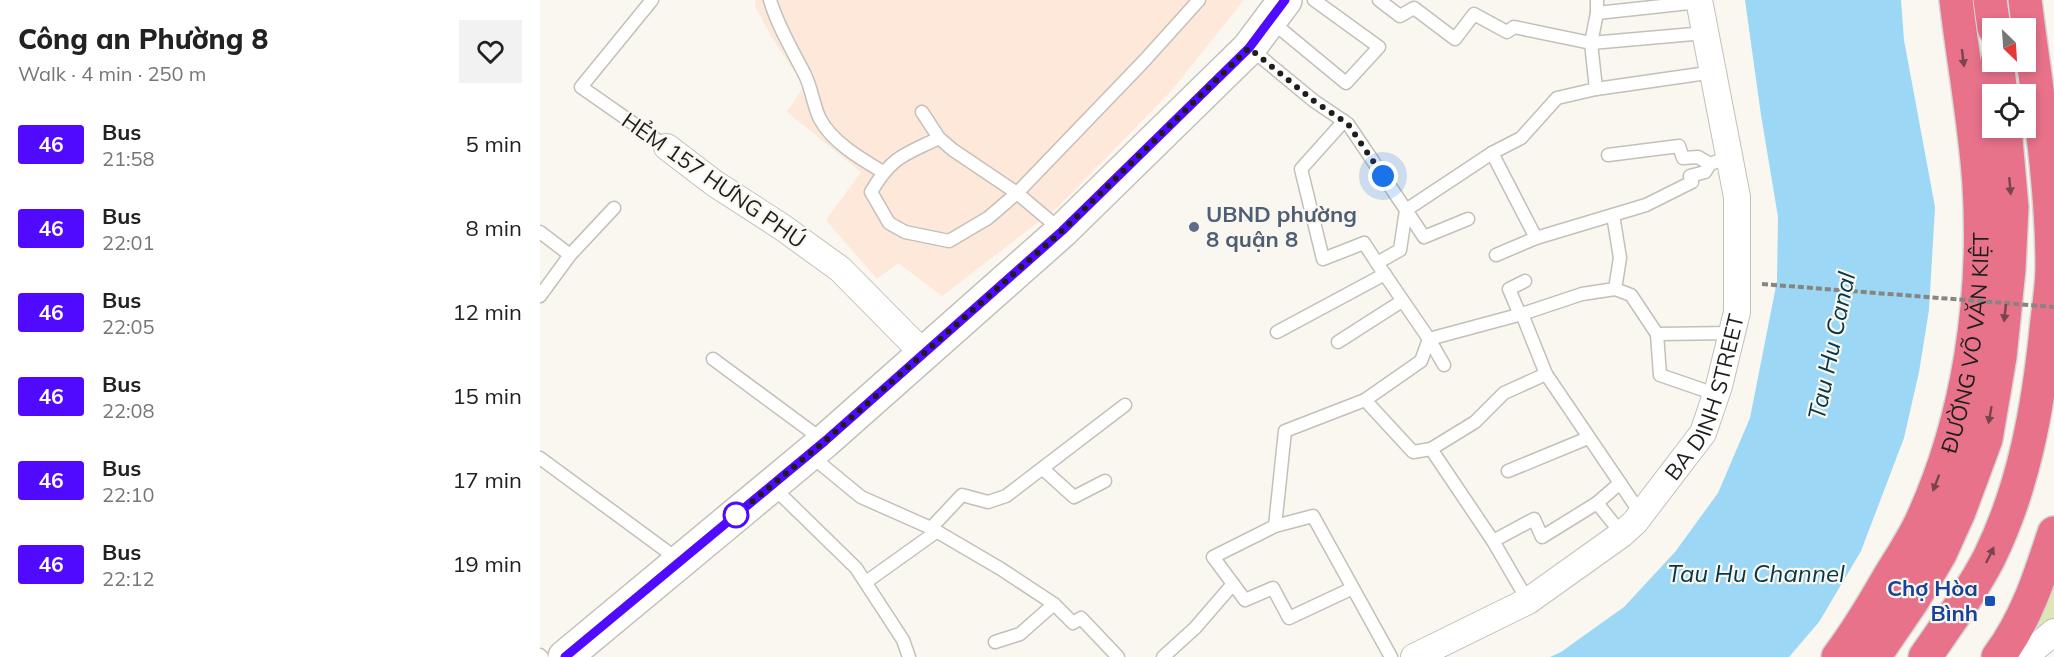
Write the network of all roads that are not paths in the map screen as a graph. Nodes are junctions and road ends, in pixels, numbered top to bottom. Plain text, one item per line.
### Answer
1 (652, 0) edge
2 (770, 0) edge
3 (1199, 0) edge
4 (1314, 0) edge
5 (1379, 0) edge
6 (1596, 0) edge
7 (1956, 0) edge
8 (1990, 0) edge
9 (2025, 0) edge
10 (1699, 1) edge
11 (1418, 4) edge
12 (1278, 10) edge
13 (1597, 13) junction
14 (1993, 18) edge
15 (1705, 33) junction
16 (1591, 43) junction
17 (1249, 48) junction
18 (1714, 72) junction
19 (1596, 89) junction
20 (922, 112) dead end
21 (1344, 121) junction
22 (939, 138) junction
23 (2006, 138) edge
24 (667, 147) joint
25 (1492, 153) junction
26 (1608, 154) dead end
27 (1720, 160) junction
28 (883, 172) junction
29 (1017, 193) junction
30 (614, 208) dead end
31 (1406, 210) junction
32 (1613, 215) junction
33 (1468, 219) dead end
34 (1062, 231) junction
35 (540, 232) edge
36 (1536, 238) junction
37 (570, 255) junction
38 (1496, 255) dead end
39 (1377, 262) junction
40 (1385, 274) junction
41 (1525, 281) dead end
42 (1615, 289) junction
43 (540, 296) edge
44 (1402, 300) junction
45 (1521, 314) junction
46 (1277, 332) dead end
47 (1732, 333) junction
48 (1657, 334) junction
49 (1430, 339) junction
50 (1338, 342) dead end
51 (925, 355) junction
52 (713, 359) dead end
53 (1444, 365) dead end
54 (1546, 374) junction
55 (1715, 394) junction
56 (1365, 400) junction
57 (1125, 405) dead end
58 (1588, 438) junction
59 (817, 448) junction
60 (1431, 449) junction
61 (540, 458) edge
62 (1043, 469) junction
63 (1508, 471) dead end
64 (1105, 481) dead end
65 (1620, 483) junction
66 (772, 486) junction
67 (1596, 503) junction
68 (1641, 514) junction
69 (1275, 526) junction
70 (933, 530) junction
71 (2054, 533) edge
72 (1623, 534) junction
73 (1493, 541) junction
74 (681, 561) junction
75 (866, 582) junction
76 (1233, 584) junction
77 (1353, 588) junction
78 (1528, 601) junction
79 (1054, 604) junction
80 (2054, 632) edge
81 (995, 642) dead end
82 (1112, 655) edge
83 (565, 657) edge
84 (909, 657) edge
85 (1163, 657) edge
86 (1391, 657) edge
87 (1414, 657) edge
88 (1838, 657) edge
89 (1874, 657) edge
90 (1924, 657) edge
91 (1998, 657) edge
92 (2024, 657) edge

1 - 24 lane, HẺM 157 HƯNG PHÚ
2 - 28 lane
3 - 29 lane
4 - 12 lane
5 - 11 lane
6 - 13 lane
7 -> 88 highway, ĐƯỜNG VÕ VĂN KIỆT
8 - 14 highway
90 -> 9 highway
10 - 13 lane
10 - 15 street, BA DINH STREET
11 - 16 lane
12 - 17 main road
13 - 16 lane
15 - 16 lane
15 - 18 street, BA DINH STREET
16 - 19 lane
17 - 21 lane
17 - 34 main road
18 - 19 lane
18 - 27 street, BA DINH STREET
19 - 25 lane
20 - 22 lane
21 - 31 lane
21 - 39 lane
22 - 28 lane
22 - 29 lane
23 -> 89 highway, ĐƯỜNG VÕ VĂN KIỆT
24 - 51 street, HẺM 157 HƯNG PHÚ
25 - 31 lane
25 - 36 lane
26 - 27 lane
27 - 32 lane
27 - 47 street, BA DINH STREET
28 - 29 lane
29 - 34 lane
30 - 37 lane
31 - 33 lane
31 - 39 lane
32 - 36 lane
32 - 42 lane
34 - 51 main road
35 - 37 lane
36 - 38 lane
37 - 43 lane
39 - 40 lane
40 - 44 lane
40 - 46 lane
41 - 45 lane
42 - 45 lane
42 - 48 lane
44 - 49 lane
44 - 50 lane
45 - 49 lane
45 - 54 lane
47 - 48 lane
47 - 55 street, BA DINH STREET
48 - 55 lane
49 - 53 lane
49 - 56 lane
51 - 59 main road
52 - 59 lane
54 - 58 lane
54 - 60 lane
55 - 68 street, BA DINH STREET
56 - 60 lane
56 - 69 lane
57 - 62 lane
58 - 63 lane
58 - 65 lane
59 - 66 main road
59 - 70 lane
60 - 73 lane
61 - 74 lane
62 - 64 lane
62 - 70 lane
65 - 67 lane
65 - 68 lane
66 - 74 main road
66 - 75 lane
67 - 72 lane
67 - 73 lane
68 - 72 street, BA DINH STREET
69 - 76 lane
69 - 77 lane
70 - 75 lane
70 - 79 lane
71 - 91 highway
72 - 78 street, BA DINH STREET
73 - 78 lane
74 - 83 main road
75 - 84 lane
76 - 77 lane
76 - 85 lane
77 - 86 lane
78 - 87 street, BA DINH STREET
79 - 81 lane
79 - 82 lane
80 - 92 street

